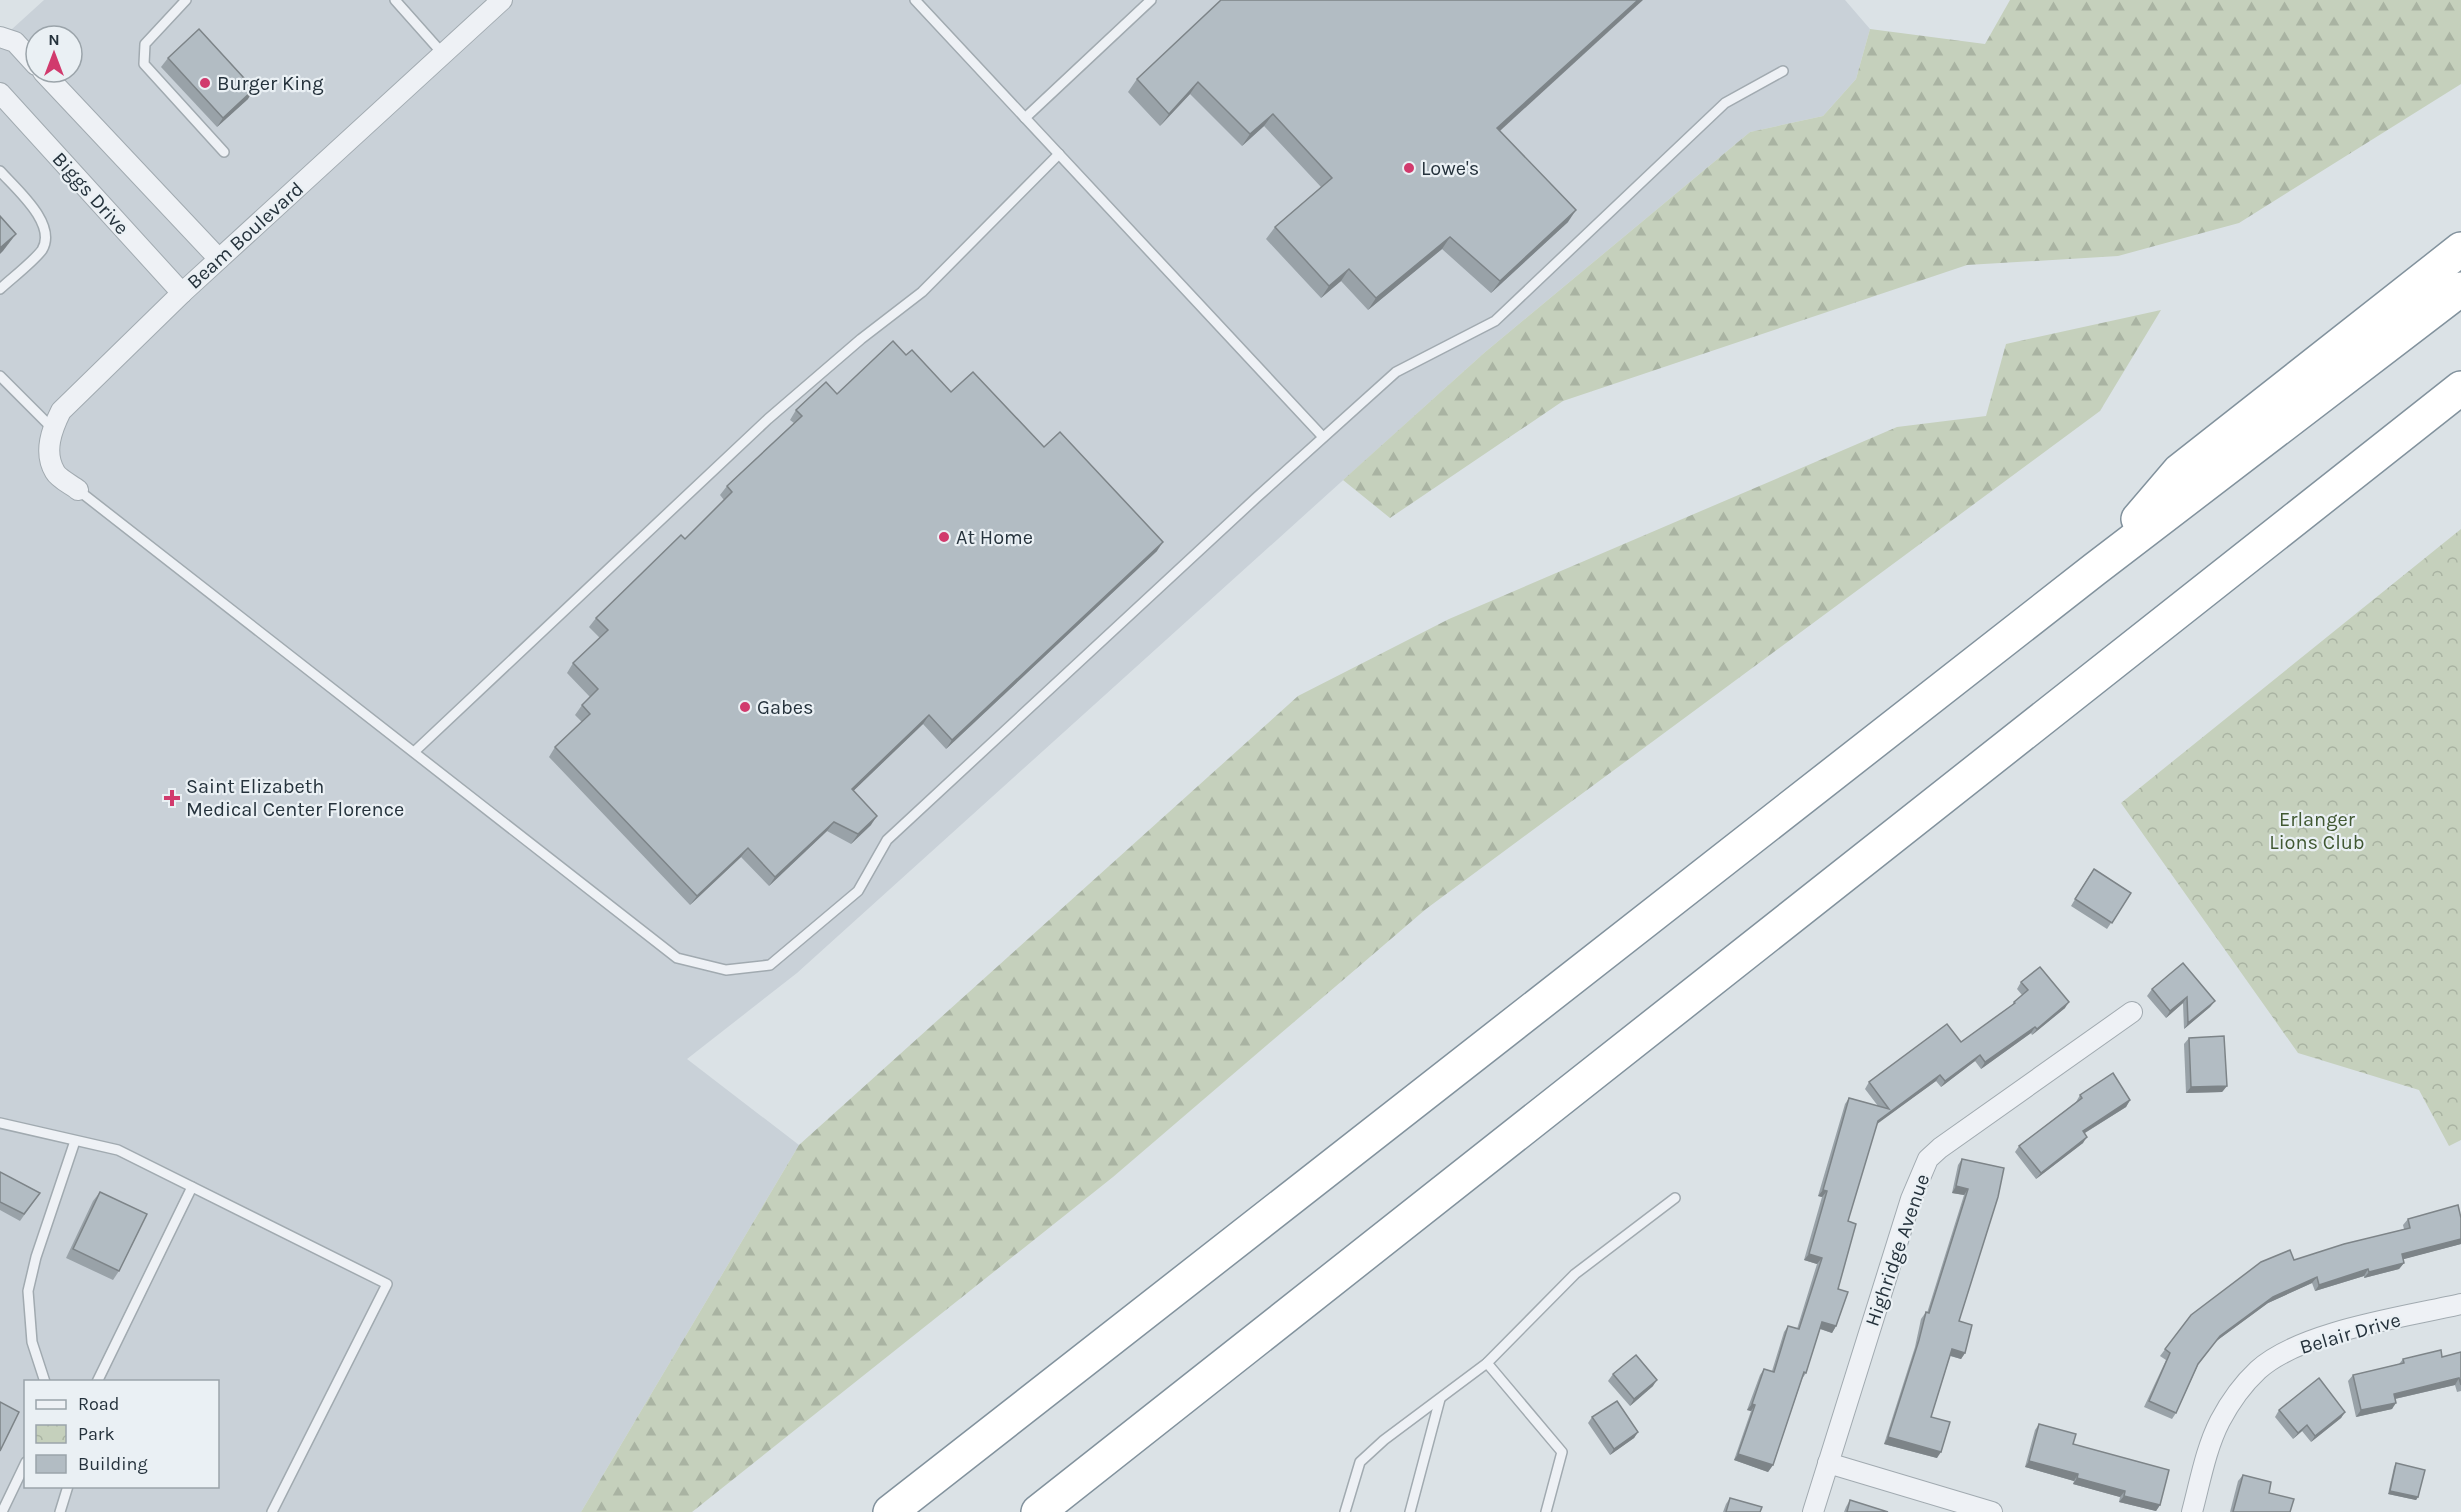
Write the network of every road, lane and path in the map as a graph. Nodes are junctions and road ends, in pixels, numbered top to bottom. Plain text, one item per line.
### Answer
1 (186, 0) edge
2 (395, 0) edge
3 (502, 0) edge
4 (915, 0) edge
5 (1151, 0) edge
6 (0, 37) edge
7 (24, 52) edge
8 (443, 54) junction
9 (1782, 71) dead end
10 (54, 84) edge
11 (0, 93) edge
12 (1025, 118) junction
13 (224, 152) dead end
14 (1059, 154) junction
15 (0, 171) edge
16 (2461, 249) edge
17 (219, 259) junction
18 (0, 289) edge
19 (2461, 289) edge
20 (182, 293) junction
21 (0, 376) edge
22 (2461, 388) edge
23 (52, 428) junction
24 (1323, 437) junction
25 (78, 490) joint
26 (2095, 569) junction
27 (414, 752) junction
28 (2132, 1012) dead end
29 (0, 1123) edge
30 (75, 1140) junction
31 (192, 1187) junction
32 (1675, 1198) dead end
33 (2461, 1304) edge
34 (1487, 1363) junction
35 (44, 1380) edge
36 (98, 1380) edge
37 (1440, 1399) junction
38 (1828, 1463) junction
39 (24, 1466) edge
40 (67, 1488) edge
41 (2, 1512) edge
42 (60, 1512) edge
43 (272, 1512) edge
44 (890, 1512) edge
45 (1038, 1512) edge
46 (1345, 1512) edge
47 (1410, 1512) edge
48 (1546, 1512) edge
49 (1813, 1512) edge
50 (1992, 1512) edge
51 (2192, 1512) edge

1 - 13 lane
2 - 8 lane
3 - 8 street, Beam Boulevard
4 - 12 lane
5 - 12 lane
6 - 7 street
8 - 17 street, Beam Boulevard
9 - 24 lane
10 - 17 street
11 - 20 street, Biggs Drive
12 - 14 lane
14 - 24 lane
14 - 27 lane
15 - 18 lane
16 - 26 highway
17 - 20 street, Beam Boulevard
19 - 26 highway
20 - 23 street, Beam Boulevard
21 - 23 lane
22 - 45 highway
23 - 25 street
24 - 27 lane
25 - 27 lane
26 - 44 highway
28 - 38 street, Highridge Avenue
29 - 30 lane
30 - 31 lane
30 - 35 lane
31 - 36 lane
31 - 43 lane
32 - 34 lane
33 - 51 street, Belair Drive
34 - 37 lane
34 - 48 lane
37 - 46 lane
37 - 47 lane
38 - 49 street, Highridge Avenue
38 - 50 street
39 - 41 lane
40 - 42 lane

